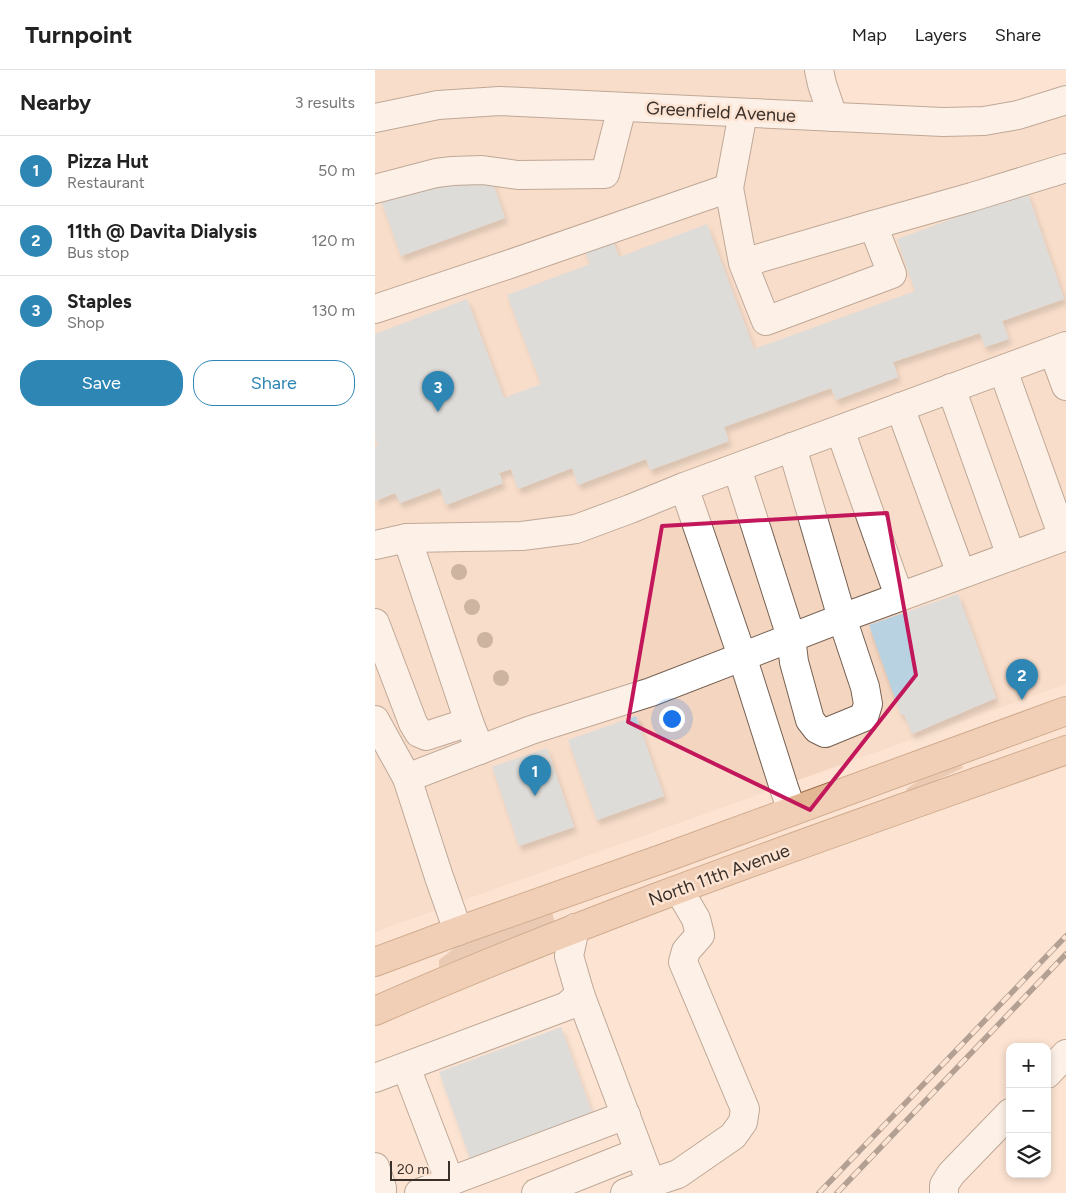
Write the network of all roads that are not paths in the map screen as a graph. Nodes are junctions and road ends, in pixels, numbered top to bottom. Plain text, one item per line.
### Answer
1 (819, 70) edge
2 (1066, 100) edge
3 (622, 107) junction
4 (743, 113) junction
5 (376, 116) edge
6 (833, 117) junction
7 (1066, 168) edge
8 (729, 188) junction
9 (375, 189) edge
10 (873, 226) junction
11 (743, 263) junction
12 (375, 309) edge
13 (1060, 349) edge
14 (1003, 370) junction
15 (1066, 386) edge
16 (951, 388) junction
17 (900, 407) junction
18 (840, 430) junction
19 (791, 447) junction
20 (737, 468) junction
21 (684, 487) junction
22 (1064, 536) edge
23 (407, 538) junction
24 (375, 545) edge
25 (1011, 556) junction
26 (961, 574) junction
27 (899, 596) junction
28 (841, 618) junction
29 (375, 623) edge
30 (791, 637) junction
31 (743, 656) junction
32 (1066, 711) edge
33 (375, 720) edge
34 (469, 722) junction
35 (480, 750) junction
36 (1066, 750) edge
37 (407, 778) junction
38 (792, 811) junction
39 (667, 857) junction
40 (679, 890) junction
41 (575, 928) junction
42 (458, 930) junction
43 (375, 962) edge
44 (580, 994) junction
45 (375, 1011) edge
46 (1066, 1054) edge
47 (406, 1067) junction
48 (1051, 1070) edge
49 (375, 1078) edge
50 (626, 1115) junction
51 (1006, 1117) edge
52 (639, 1152) junction
53 (375, 1167) edge
54 (651, 1183) junction
55 (947, 1183) edge
56 (459, 1187) edge
57 (382, 1193) edge
58 (419, 1193) edge
59 (479, 1193) edge
60 (537, 1193) edge
61 (625, 1193) edge

1 - 6 street
2 - 6 street, Greenfield Avenue
3 - 4 street, Greenfield Avenue
3 - 5 street, Greenfield Avenue
3 - 9 street
4 - 6 street, Greenfield Avenue
4 - 8 street
7 - 10 street
8 - 11 street
8 - 12 street
10 - 11 street
10 - 11 street
13 - 14 street
13 - 15 street
14 - 16 street
14 - 22 street
16 - 17 street
16 - 25 street
17 - 18 street
17 - 26 street
18 - 19 street
18 - 27 street
19 - 20 street
19 - 28 street
20 - 21 street
20 - 30 street
21 - 23 street
21 - 31 street
22 - 25 street
23 - 24 street
23 - 34 street
25 - 26 street
26 - 27 street
27 - 28 street
28 - 30 street
28 - 30 street
29 - 34 street
30 - 31 street
31 - 35 street
31 - 38 street
32 - 38 main road, North 11th Avenue
33 - 37 street
34 - 35 street
35 - 37 street
36 - 40 main road, North 11th Avenue
37 - 42 street
38 - 39 main road, North 11th Avenue
38 - 40 main road
39 - 41 main road
39 - 42 main road, North 11th Avenue
40 - 41 main road, North 11th Avenue
40 - 54 street
41 - 44 street
41 - 45 main road, North 11th Avenue
42 - 43 main road, North 11th Avenue
44 - 47 street
44 - 50 street
46 - 48 street
47 - 49 street
47 - 56 street
50 - 52 street
50 - 56 street
51 - 55 street
52 - 54 street
52 - 60 street
53 - 57 street
54 - 61 street
56 - 58 street
56 - 59 street

